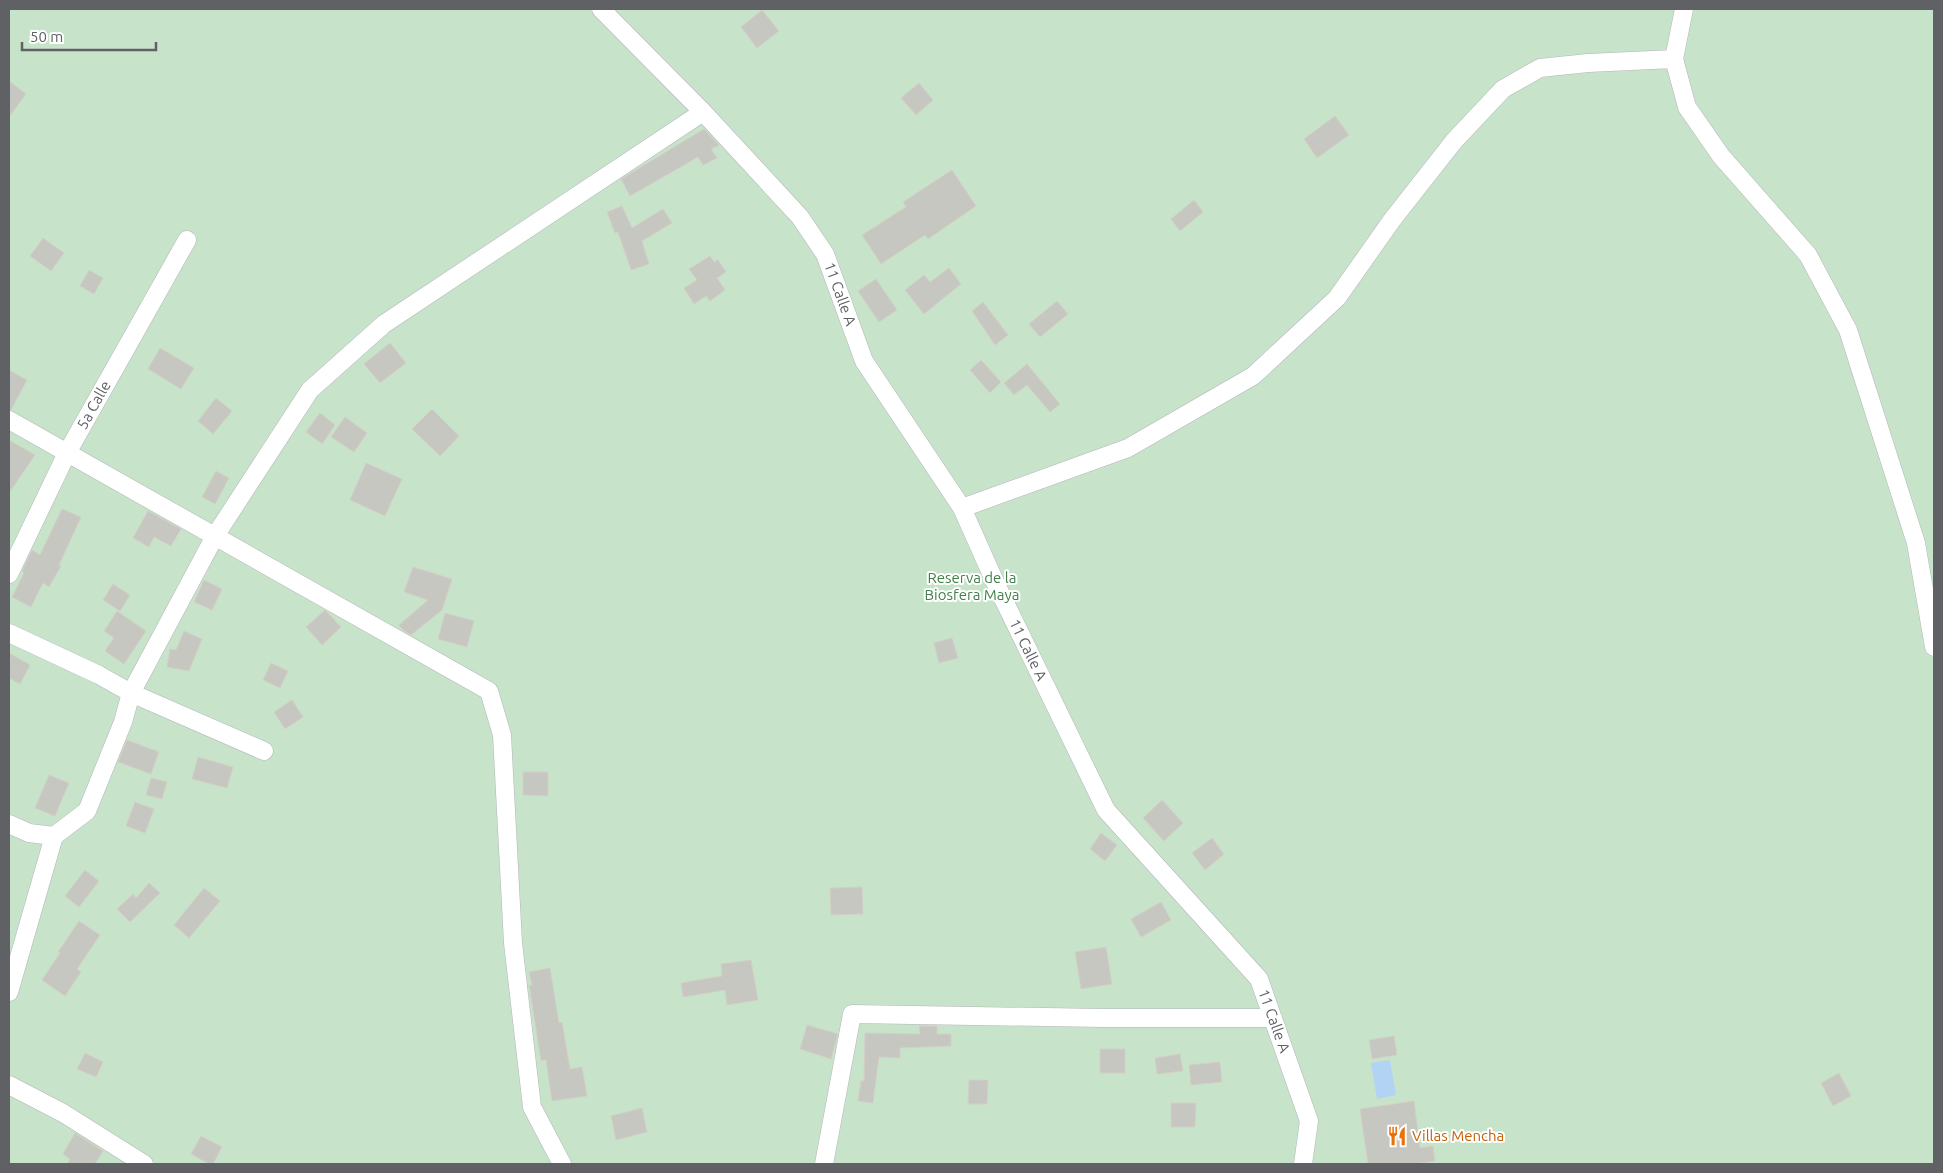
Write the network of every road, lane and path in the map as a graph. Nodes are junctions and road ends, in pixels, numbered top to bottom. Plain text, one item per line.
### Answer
1 (601, 9) edge
2 (1684, 9) edge
3 (1674, 58) junction
4 (703, 112) junction
5 (187, 240) dead end
6 (9, 420) edge
7 (67, 452) junction
8 (962, 508) junction
9 (214, 536) junction
10 (9, 574) edge
11 (9, 634) edge
12 (1934, 647) edge
13 (131, 693) junction
14 (264, 752) dead end
15 (9, 824) edge
16 (54, 836) junction
17 (9, 992) edge
18 (1273, 1018) junction
19 (9, 1085) edge
20 (144, 1164) edge
21 (562, 1164) edge
22 (824, 1164) edge
23 (1303, 1164) edge

1 - 4 street, 11 Calle A
2 - 3 street
3 - 8 street
3 - 12 street
4 - 8 street, 11 Calle A
4 - 9 street
5 - 7 street, 5a Calle
6 - 7 street
7 - 9 street
7 - 10 street, 5a Calle
8 - 18 street, 11 Calle A
9 - 13 street
9 - 21 street
11 - 13 street
13 - 14 street
13 - 16 street
15 - 16 street
16 - 17 street
18 - 22 street
18 - 23 street, 11 Calle A
19 - 20 street

